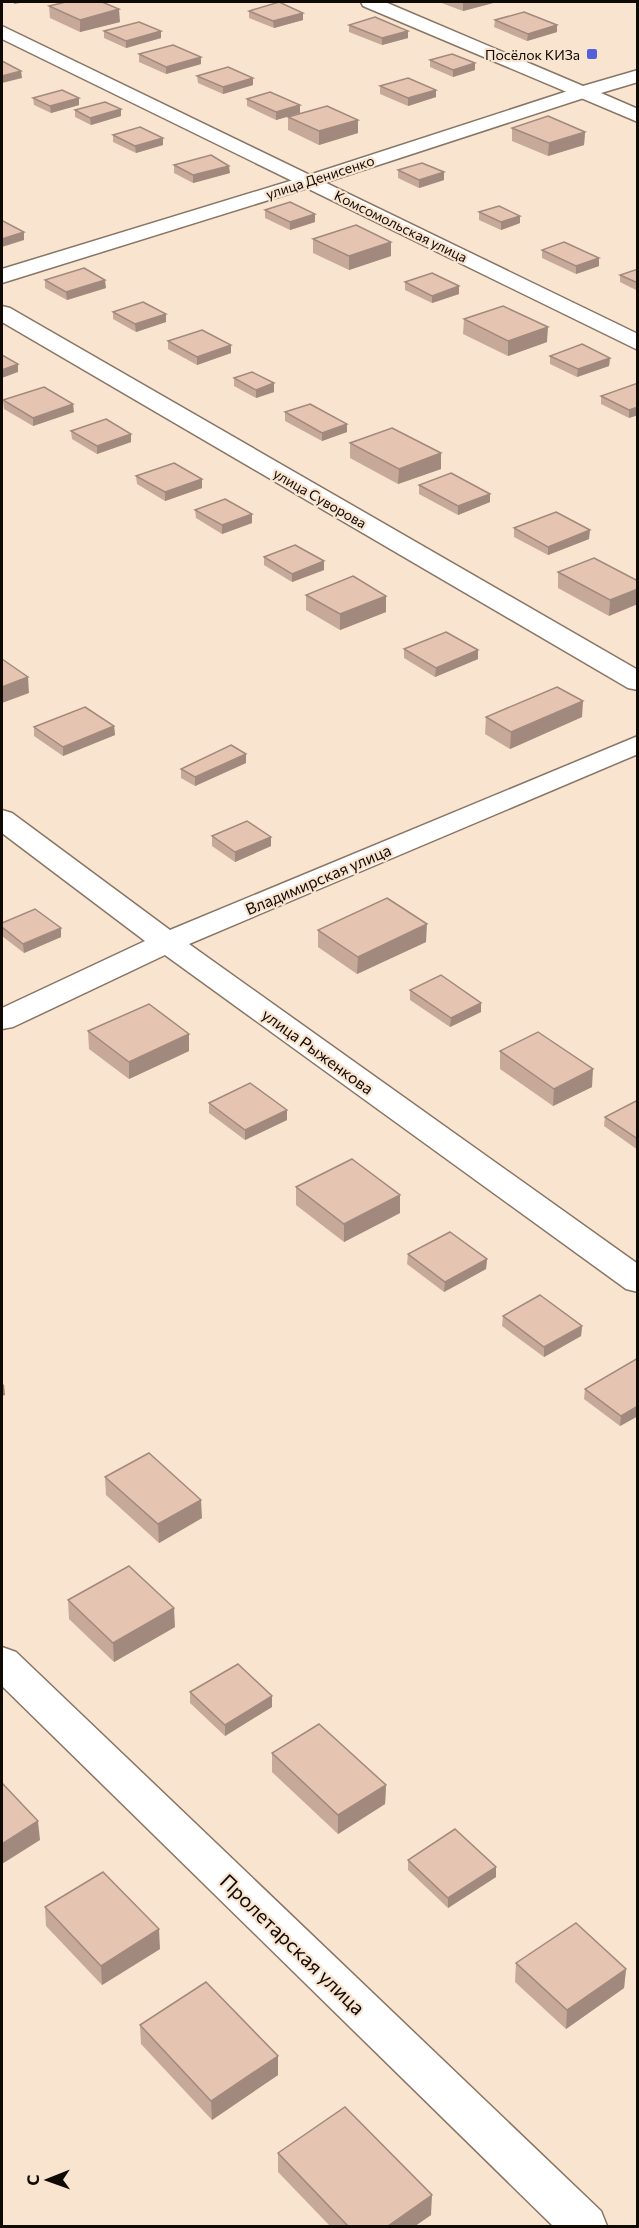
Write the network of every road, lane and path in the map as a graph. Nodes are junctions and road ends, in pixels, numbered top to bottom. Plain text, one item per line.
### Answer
1 (370, 2) edge
2 (2, 32) edge
3 (638, 76) edge
4 (583, 92) junction
5 (638, 116) edge
6 (310, 181) junction
7 (2, 276) edge
8 (2, 313) edge
9 (638, 344) edge
10 (638, 682) edge
11 (638, 744) edge
12 (2, 819) edge
13 (167, 942) junction
14 (2, 1020) edge
15 (638, 1281) edge
16 (2, 1662) edge
17 (584, 2226) edge

1 - 4 street
2 - 6 street, Комсомольская улица
3 - 4 street, улица Денисенко
4 - 5 street
4 - 6 street, улица Денисенко
6 - 7 street, улица Денисенко
6 - 9 street, Комсомольская улица
8 - 10 street, улица Суворова
11 - 13 street, Владимирская улица
12 - 13 street, улица Рыженкова
13 - 14 street, Владимирская улица
13 - 15 street, улица Рыженкова
16 - 17 street, Пролетарская улица

